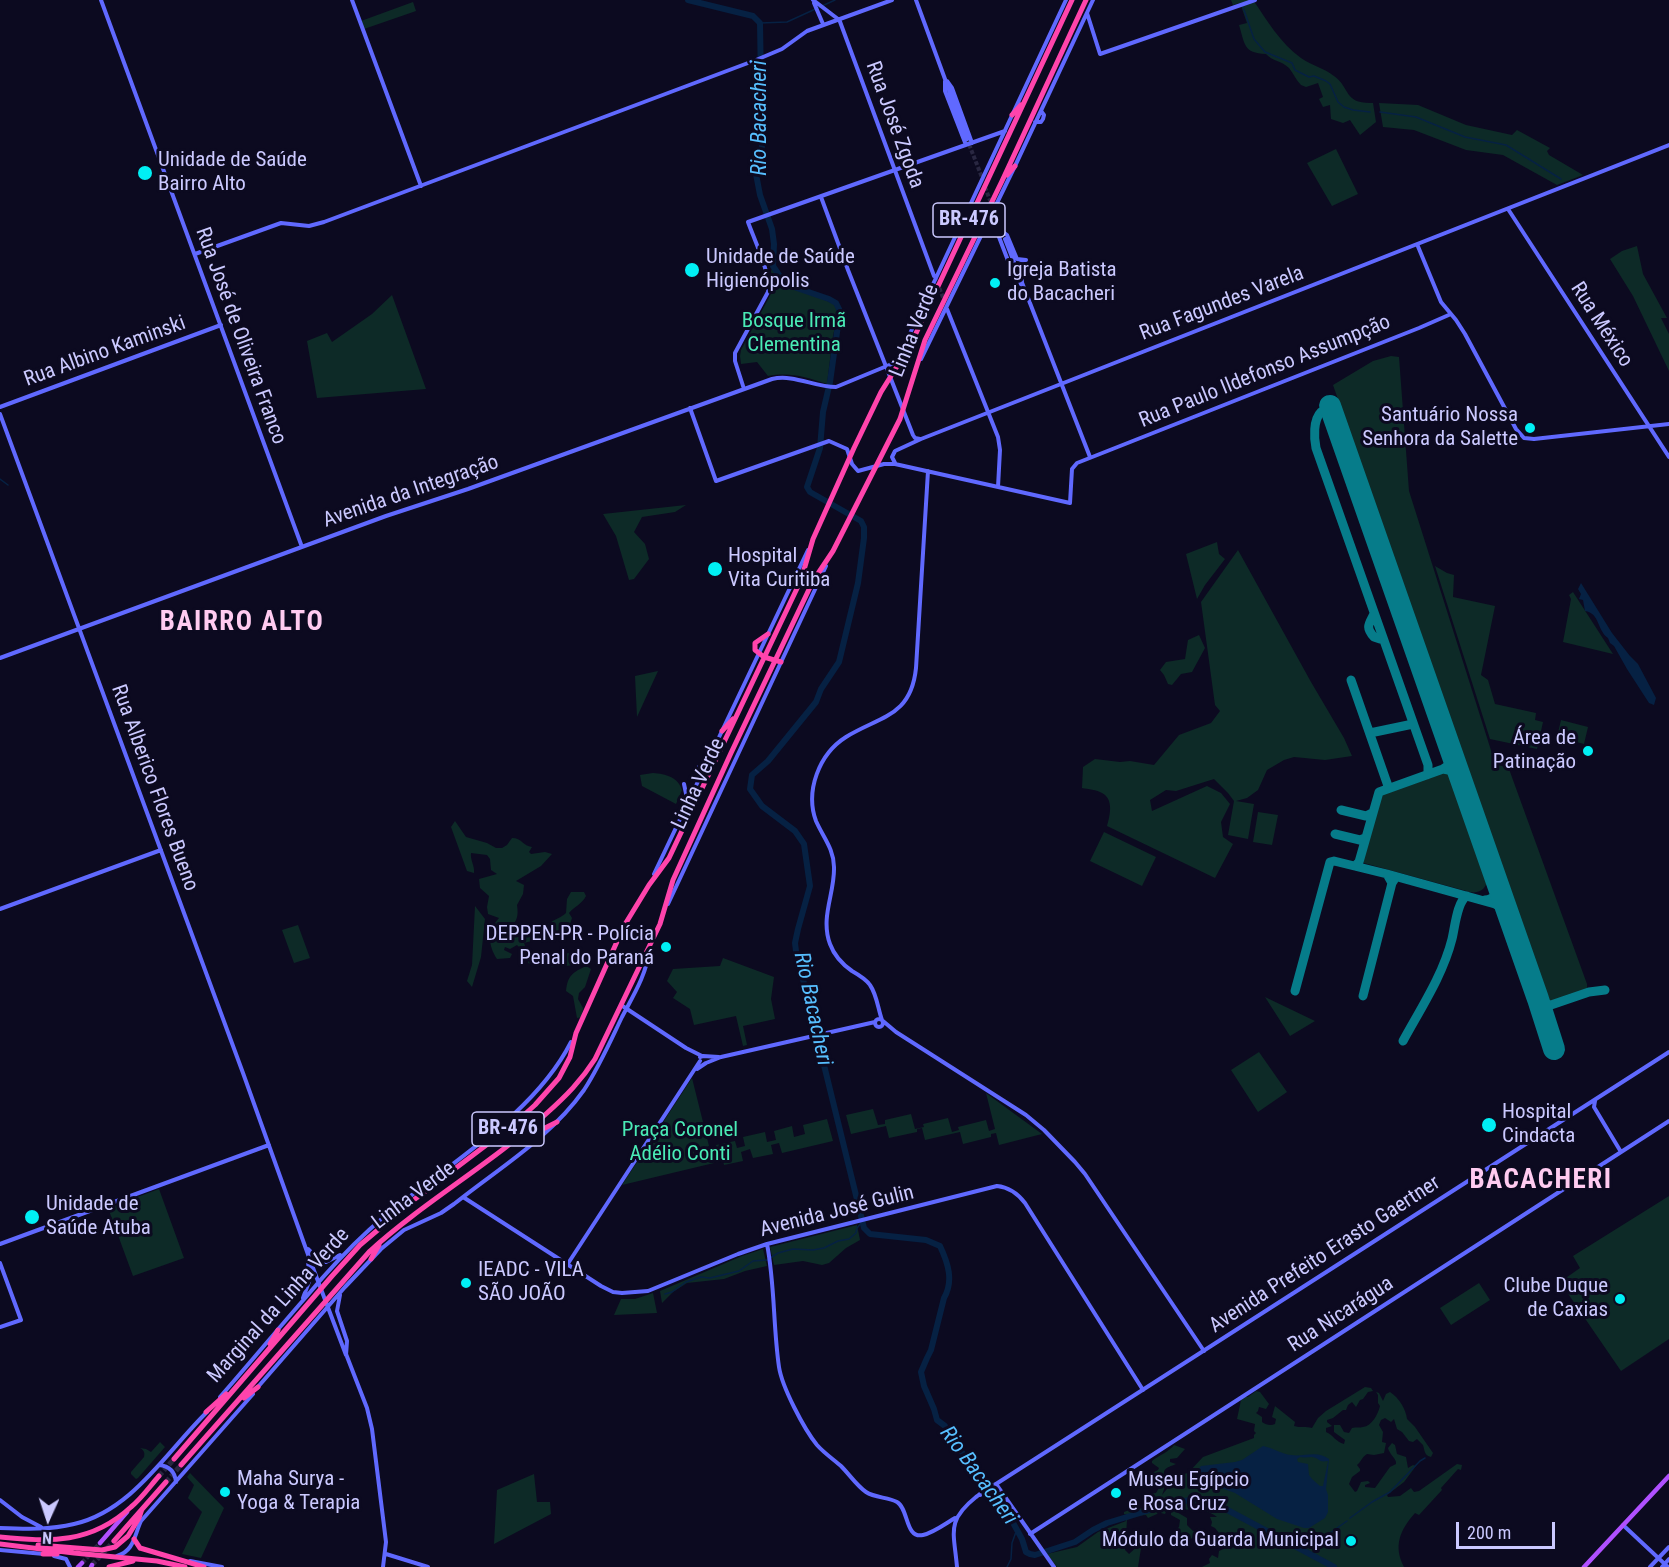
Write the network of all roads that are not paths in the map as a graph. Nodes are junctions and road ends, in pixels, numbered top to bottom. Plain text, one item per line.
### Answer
1 (101, 0) edge
2 (352, 0) edge
3 (892, 0) edge
4 (916, 0) edge
5 (1066, 0) edge
6 (1072, 0) edge
7 (1086, 0) edge
8 (1093, 0) edge
9 (1256, 0) edge
10 (814, 2) edge
11 (820, 10) junction
12 (1087, 12) junction
13 (839, 19) junction
14 (1083, 22) junction
15 (823, 24) junction
16 (1091, 26) junction
17 (945, 78) junction
18 (1027, 96) junction
19 (1012, 115) junction
20 (1005, 131) junction
21 (967, 139) tunnel mouth
22 (972, 143) junction
23 (966, 145) junction
24 (1669, 145) edge
25 (1015, 166) junction
26 (895, 170) junction
27 (1002, 181) junction
28 (421, 186) junction
29 (821, 196) junction
30 (1508, 208) junction
31 (1005, 239) tunnel mouth
32 (1417, 244) junction
33 (195, 255) junction
34 (934, 276) tunnel mouth
35 (1022, 286) junction
36 (947, 309) dead end
37 (1451, 314) junction
38 (221, 325) junction
39 (899, 361) junction
40 (886, 367) junction
41 (889, 376) junction
42 (911, 382) junction
43 (1061, 384) junction
44 (744, 389) junction
45 (0, 407) edge
46 (690, 408) junction
47 (903, 411) junction
48 (988, 412) junction
49 (0, 414) edge
50 (1668, 424) edge
51 (1649, 426) junction
52 (1654, 435) junction
53 (921, 439) junction
54 (850, 457) junction
55 (1090, 457) junction
56 (1669, 457) edge
57 (895, 464) junction
58 (877, 466) junction
59 (928, 471) junction
60 (998, 487) junction
61 (813, 539) junction
62 (302, 547) junction
63 (79, 629) junction
64 (768, 634) joint
65 (762, 655) junction
66 (0, 658) edge
67 (778, 662) junction
68 (738, 713) junction
69 (722, 732) junction
70 (707, 762) junction
71 (695, 769) dead end
72 (684, 784) dead end
73 (688, 803) junction
74 (161, 850) junction
75 (649, 885) junction
76 (0, 909) edge
77 (623, 1007) junction
78 (878, 1008) junction
79 (883, 1020) junction
80 (877, 1023) junction
81 (896, 1032) junction
82 (576, 1033) junction
83 (1669, 1052) edge
84 (703, 1060) junction
85 (1596, 1099) junction
86 (1585, 1106) junction
87 (1594, 1107) junction
88 (1669, 1121) edge
89 (557, 1122) junction
90 (269, 1145) junction
91 (505, 1148) junction
92 (1621, 1152) junction
93 (279, 1173) junction
94 (463, 1197) junction
95 (411, 1202) junction
96 (392, 1210) junction
97 (299, 1230) junction
98 (382, 1240) junction
99 (0, 1244) edge
100 (767, 1244) junction
101 (308, 1249) junction
102 (348, 1249) junction
103 (371, 1259) junction
104 (311, 1260) junction
105 (0, 1263) edge
106 (567, 1265) junction
107 (345, 1287) junction
108 (300, 1303) junction
109 (0, 1328) edge
110 (278, 1330) junction
111 (1204, 1351) junction
112 (346, 1355) junction
113 (263, 1356) junction
114 (243, 1379) junction
115 (258, 1387) junction
116 (1143, 1390) junction
117 (236, 1405) junction
118 (206, 1412) junction
119 (174, 1459) tunnel mouth
120 (158, 1465) junction
121 (181, 1465) tunnel mouth
122 (159, 1476) tunnel mouth
123 (1669, 1476) edge
124 (166, 1482) tunnel mouth
125 (176, 1482) junction
126 (994, 1486) junction
127 (0, 1500) edge
128 (131, 1508) junction
129 (142, 1509) junction
130 (22, 1517) junction
131 (956, 1518) junction
132 (1623, 1525) junction
133 (0, 1528) edge
134 (18, 1528) junction
135 (44, 1528) junction
136 (1030, 1534) junction
137 (0, 1537) edge
138 (134, 1539) junction
139 (114, 1541) tunnel mouth
140 (100, 1543) tunnel mouth
141 (0, 1544) edge
142 (12, 1545) junction
143 (1669, 1546) edge
144 (140, 1548) junction
145 (0, 1550) edge
146 (74, 1553) junction
147 (43, 1554) junction
148 (386, 1554) junction
149 (116, 1557) junction
150 (169, 1557) junction
151 (1658, 1558) junction
152 (140, 1559) junction
153 (1669, 1560) edge
154 (1665, 1566) edge
155 (70, 1567) edge
156 (109, 1567) edge
157 (184, 1567) edge
158 (204, 1567) edge
159 (222, 1567) edge
160 (383, 1567) edge
161 (428, 1567) edge
162 (957, 1567) edge
163 (1053, 1567) edge
164 (1584, 1567) edge
165 (1650, 1567) edge

1 - 33 main road, Rua José de Oliveira Franco
2 - 28 main road
3 - 13 main road
4 - 17 main road
5 - 19 main road
6 - 18 highway, Linha Verde / BR-476
7 - 27 highway, Linha Verde / BR-476
8 - 12 main road
9 - 16 main road
10 - 11 main road
11 - 13 main road
11 - 15 main road
12 - 14 main road
12 - 16 main road
13 - 15 main road
13 - 26 main road, Rua José Zgoda
14 - 16 main road
14 - 25 main road
15 - 28 main road
17 - 21 main road
17 - 22 main road
17 - 23 main road
18 - 19 highway
18 - 39 highway, Linha Verde / BR-476
19 - 20 main road
20 - 22 main road
20 - 39 main road
22 - 23 main road
23 - 26 main road
24 - 30 main road, Rua Fagundes Varela
25 - 27 highway
25 - 42 main road
26 - 29 main road
26 - 34 main road, Rua José Zgoda
27 - 42 highway, Linha Verde / BR-476
28 - 33 main road
29 - 40 main road
29 - 44 main road
30 - 32 main road, Rua Fagundes Varela
30 - 51 main road, Rua México
31 - 35 main road
32 - 37 main road
32 - 43 main road, Rua Fagundes Varela
33 - 38 main road, Rua José de Oliveira Franco
35 - 35 main road
35 - 43 main road
36 - 48 main road
37 - 51 main road
37 - 55 main road, Rua Paulo Ildefonso Assumpção
38 - 45 main road, Rua Albino Kaminski
38 - 62 main road, Rua José de Oliveira Franco
39 - 40 main road
39 - 41 highway, Linha Verde / BR-476
40 - 41 main road
40 - 44 main road, Avenida da Integração
41 - 47 main road
41 - 54 highway, Linha Verde / BR-476
42 - 47 highway, Linha Verde / BR-476
43 - 48 main road, Rua Fagundes Varela
43 - 55 main road
44 - 46 main road, Avenida da Integração
46 - 54 main road
46 - 62 main road, Avenida da Integração
47 - 53 main road
47 - 58 highway, Linha Verde / BR-476
48 - 53 main road, Rua Fagundes Varela
48 - 60 main road
49 - 63 main road, Rua Alberico Flores Bueno
50 - 51 main road
50 - 52 main road
51 - 52 main road, Rua México
52 - 56 main road, Rua México
53 - 57 main road, Rua Fagundes Varela
54 - 58 main road
54 - 61 highway, Linha Verde / BR-476
55 - 60 main road
57 - 58 main road
57 - 59 main road
58 - 67 highway, Linha Verde / BR-476
59 - 60 main road
59 - 78 main road
61 - 64 main road
61 - 65 highway, Linha Verde / BR-476
62 - 63 main road, Avenida da Integração
63 - 66 main road, Avenida da Integração
63 - 74 main road, Rua Alberico Flores Bueno
64 - 65 highway
65 - 67 highway
65 - 68 highway, Linha Verde / BR-476
65 - 69 main road
67 - 77 highway, Linha Verde / BR-476
68 - 69 highway
68 - 75 highway, Linha Verde / BR-476
69 - 70 main road
70 - 71 main road
70 - 73 main road
72 - 73 main road
73 - 75 main road
74 - 76 main road
74 - 90 main road, Rua Alberico Flores Bueno
75 - 82 highway, Linha Verde / BR-476
77 - 84 main road
77 - 89 main road, Marginal da Linha Verde
77 - 91 highway, Linha Verde / BR-476
78 - 79 main road
78 - 80 main road
79 - 80 main road
79 - 81 main road
80 - 81 main road
80 - 84 main road
81 - 111 main road
82 - 95 highway, Linha Verde / BR-476
82 - 96 main road, Marginal da Linha Verde
83 - 85 main road, Avenida Prefeito Erasto Gaertner
84 - 106 main road
85 - 86 main road, Avenida Prefeito Erasto Gaertner
85 - 87 main road
86 - 87 main road
86 - 111 main road, Avenida Prefeito Erasto Gaertner
87 - 92 main road
88 - 92 main road, Rua Nicarágua
89 - 91 highway
89 - 94 main road, Marginal da Linha Verde
90 - 93 main road, Rua Alberico Flores Bueno
90 - 99 main road
91 - 98 highway, Linha Verde / BR-476
92 - 136 main road, Rua Nicarágua
93 - 97 main road, Rua Alberico Flores Bueno
93 - 101 main road, Rua Alberico Flores Bueno
94 - 103 main road, Marginal da Linha Verde
94 - 106 main road, Avenida José Gulin
95 - 96 highway
95 - 113 highway, Linha Verde / BR-476
96 - 102 main road, Marginal da Linha Verde
97 - 104 main road, Rua Alberico Flores Bueno
97 - 108 main road
98 - 103 highway
98 - 117 highway, Linha Verde / BR-476
100 - 106 main road, Avenida José Gulin
100 - 116 main road, Avenida José Gulin
100 - 131 main road, Avenida Prefeito Erasto Gaertner
101 - 102 main road
101 - 104 main road, Rua Alberico Flores Bueno
102 - 108 main road, Marginal da Linha Verde
103 - 107 main road, Marginal da Linha Verde
104 - 112 main road, Rua Alberico Flores Bueno
105 - 109 main road
107 - 112 main road
107 - 115 main road, Marginal da Linha Verde
108 - 110 main road, Marginal da Linha Verde
110 - 113 highway
110 - 118 main road, Marginal da Linha Verde
111 - 116 main road, Avenida Prefeito Erasto Gaertner
112 - 148 main road
113 - 114 highway, Linha Verde / BR-476
114 - 118 highway
114 - 119 highway, Linha Verde / BR-476
115 - 117 highway
115 - 125 main road, Marginal da Linha Verde
116 - 126 main road, Avenida Prefeito Erasto Gaertner
117 - 121 highway, Linha Verde / BR-476
118 - 120 main road, Marginal da Linha Verde
120 - 125 main road
120 - 135 main road, Marginal da Linha Verde
122 - 128 highway
123 - 132 main road
124 - 129 highway
125 - 138 main road, Marginal da Linha Verde
126 - 131 main road, Avenida Prefeito Erasto Gaertner
126 - 136 main road
127 - 130 main road
128 - 137 highway
128 - 140 main road
129 - 139 highway
129 - 142 highway
130 - 134 main road
130 - 135 main road
131 - 162 main road
132 - 151 main road
132 - 164 main road
133 - 134 main road, Marginal da Linha Verde
134 - 135 main road, Marginal da Linha Verde
136 - 163 main road
138 - 144 highway
138 - 149 main road
141 - 142 highway
142 - 146 highway
143 - 151 main road
144 - 150 highway
144 - 152 highway
145 - 147 main road
146 - 147 highway
146 - 149 highway
147 - 155 main road
148 - 160 main road
148 - 161 main road
149 - 152 highway
150 - 158 highway
150 - 159 main road
151 - 154 main road
151 - 165 main road
152 - 156 highway
152 - 157 highway
153 - 154 main road

